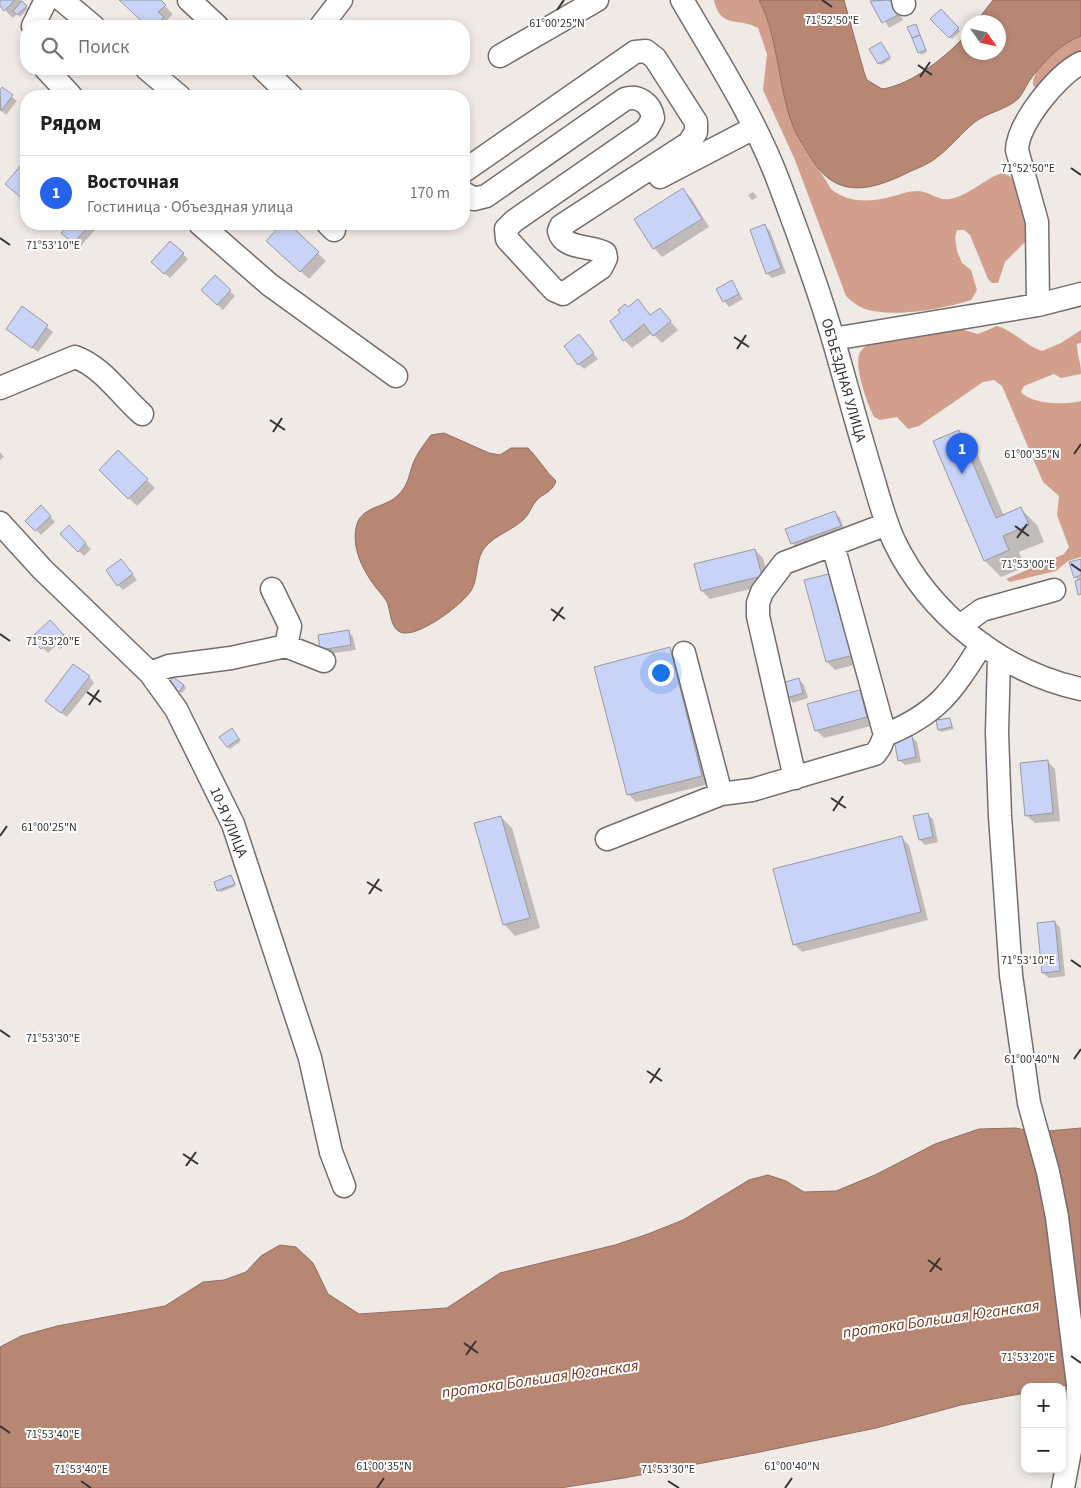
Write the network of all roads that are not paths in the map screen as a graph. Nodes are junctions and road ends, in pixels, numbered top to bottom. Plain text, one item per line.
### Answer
1 (46, 0) edge
2 (62, 0) edge
3 (190, 0) edge
4 (341, 0) edge
5 (597, 0) edge
6 (682, 0) edge
7 (564, 8) edge
8 (36, 20) edge
9 (86, 20) edge
10 (211, 20) edge
11 (326, 20) edge
12 (500, 56) dead end
13 (1081, 63) edge
14 (52, 75) edge
15 (154, 75) edge
16 (277, 75) edge
17 (65, 90) edge
18 (172, 90) edge
19 (287, 90) edge
20 (754, 128) junction
21 (470, 167) edge
22 (624, 184) junction
23 (470, 197) edge
24 (207, 230) edge
25 (1081, 294) edge
26 (1038, 305) junction
27 (833, 339) junction
28 (396, 376) dead end
29 (0, 388) edge
30 (142, 414) dead end
31 (0, 523) edge
32 (887, 524) junction
33 (833, 544) junction
34 (272, 589) dead end
35 (1054, 590) dead end
36 (960, 626) junction
37 (286, 646) junction
38 (991, 650) junction
39 (684, 652) dead end
40 (324, 661) dead end
41 (150, 673) junction
42 (1081, 690) edge
43 (885, 736) junction
44 (796, 778) junction
45 (722, 794) junction
46 (607, 839) dead end
47 (344, 1186) dead end
48 (1063, 1488) edge

1 - 8 street
2 - 9 street
3 - 10 street
4 - 11 street
5 - 7 street
6 - 20 street, ОБЪЕЗДНАЯ УЛИЦА
7 - 12 street
13 - 26 street
14 - 17 street
15 - 18 street
16 - 19 street
20 - 22 street
20 - 27 street, ОБЪЕЗДНАЯ УЛИЦА
21 - 22 street
22 - 23 street
24 - 28 street
25 - 26 street
26 - 27 street
27 - 32 street, ОБЪЕЗДНАЯ УЛИЦА
29 - 30 street
31 - 41 street, 10-Я УЛИЦА
32 - 33 street
32 - 36 street, ОБЪЕЗДНАЯ УЛИЦА
33 - 43 street
33 - 44 street
34 - 37 street
35 - 36 street
36 - 38 street, ОБЪЕЗДНАЯ УЛИЦА
37 - 40 street
37 - 41 street
38 - 42 street, ОБЪЕЗДНАЯ УЛИЦА
38 - 43 street
38 - 48 street
39 - 45 street
41 - 47 street, 10-Я УЛИЦА
43 - 44 street
44 - 45 street
45 - 46 street

